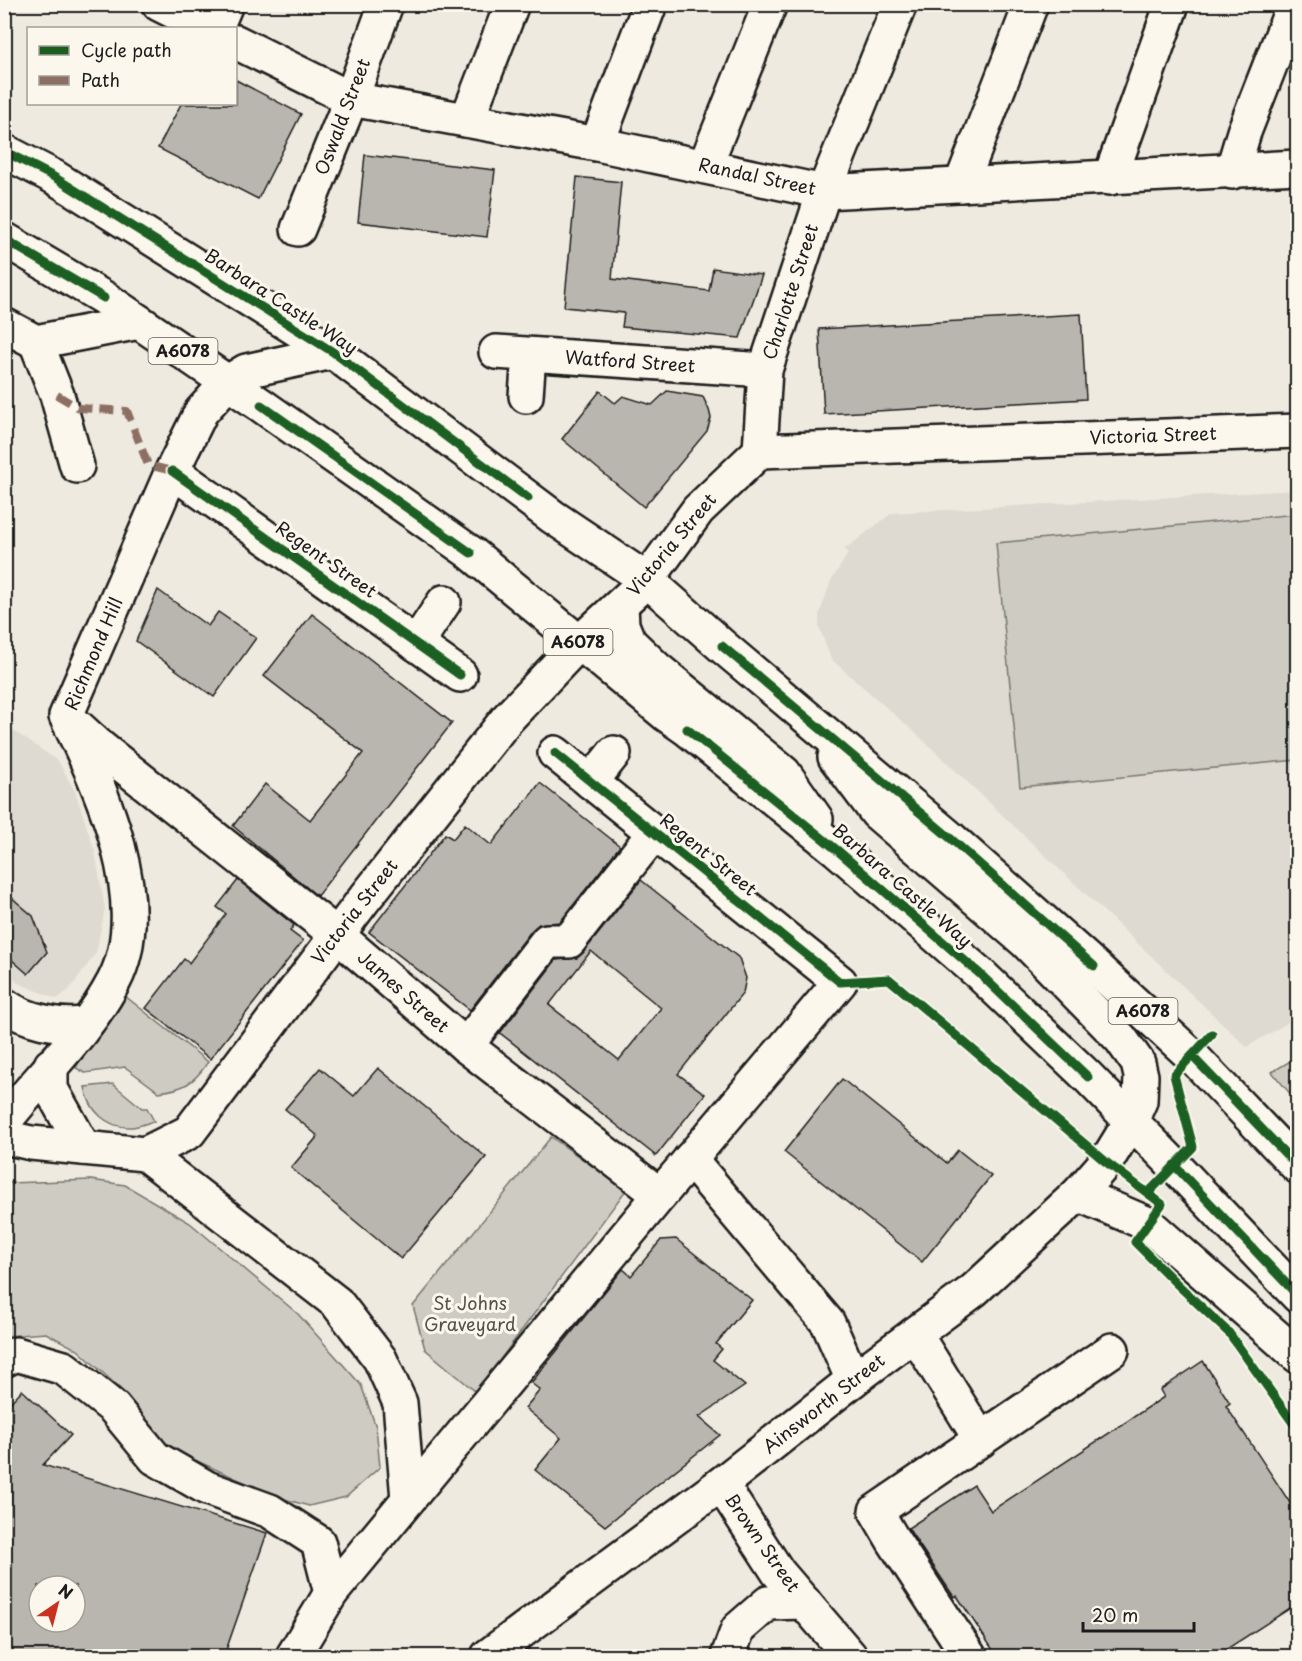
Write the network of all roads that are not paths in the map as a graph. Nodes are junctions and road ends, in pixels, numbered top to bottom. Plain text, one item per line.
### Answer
1 (159, 4) edge
2 (226, 4) edge
3 (386, 4) edge
4 (512, 4) edge
5 (650, 4) edge
6 (770, 4) edge
7 (900, 4) edge
8 (1031, 4) edge
9 (1172, 4) edge
10 (1294, 4) edge
11 (205, 27) edge
12 (216, 27) edge
13 (237, 42) edge
14 (351, 99) junction
15 (467, 120) junction
16 (597, 144) junction
17 (4, 151) edge
18 (705, 166) junction
19 (1298, 167) edge
20 (1232, 172) junction
21 (1110, 178) junction
22 (961, 185) junction
23 (824, 192) junction
24 (298, 229) dead end
25 (4, 239) edge
26 (139, 322) junction
27 (4, 325) edge
28 (36, 342) junction
29 (333, 352) junction
30 (496, 352) dead end
31 (529, 355) junction
32 (765, 370) junction
33 (228, 382) junction
34 (526, 396) dead end
35 (1298, 431) edge
36 (760, 451) junction
37 (77, 466) dead end
38 (172, 471) junction
39 (647, 580) junction
40 (444, 602) dead end
41 (621, 605) junction
42 (579, 643) junction
43 (416, 644) junction
44 (460, 675) dead end
45 (799, 710) junction
46 (66, 716) junction
47 (555, 753) dead end
48 (614, 753) dead end
49 (591, 782) junction
50 (654, 833) junction
51 (837, 850) junction
52 (337, 934) junction
53 (4, 1005) edge
54 (85, 1024) junction
55 (466, 1046) junction
56 (51, 1065) junction
57 (1131, 1121) junction
58 (4, 1122) edge
59 (4, 1137) edge
60 (84, 1148) junction
61 (145, 1154) junction
62 (690, 1159) junction
63 (1298, 1167) edge
64 (1078, 1194) junction
65 (660, 1195) junction
66 (1298, 1296) edge
67 (915, 1334) junction
68 (1112, 1350) dead end
69 (1298, 1356) edge
70 (4, 1360) edge
71 (853, 1380) junction
72 (981, 1440) junction
73 (721, 1484) junction
74 (408, 1499) junction
75 (331, 1593) junction
76 (804, 1602) junction
77 (293, 1656) edge
78 (488, 1656) edge
79 (728, 1656) edge
80 (850, 1656) edge
81 (969, 1656) edge

1 - 11 main road
2 - 12 main road
3 - 14 main road, Oswald Street
4 - 15 main road
5 - 16 main road
6 - 18 main road
7 - 23 main road, Charlotte Street
8 - 22 main road
9 - 21 main road
10 - 20 main road
13 - 14 main road, Randal Street
14 - 15 main road, Randal Street
14 - 24 main road, Oswald Street
15 - 16 main road, Randal Street
16 - 18 main road, Randal Street
17 - 29 main road, Barbara Castle Way / A6078
18 - 23 main road, Randal Street
19 - 20 main road, Randal Street
20 - 21 main road, Randal Street
21 - 22 main road, Randal Street
22 - 23 main road, Randal Street
23 - 32 main road, Charlotte Street
25 - 26 main road, Barbara Castle Way / A6078
26 - 28 main road
26 - 33 main road, Barbara Castle Way / A6078
27 - 28 main road
28 - 37 main road
29 - 33 main road, Richmond Hill
29 - 39 main road, Barbara Castle Way / A6078
30 - 31 main road, Watford Street
31 - 32 main road, Watford Street
31 - 34 main road
32 - 36 main road, Charlotte Street
33 - 38 main road, Richmond Hill
33 - 42 main road, Barbara Castle Way / A6078
35 - 36 main road, Victoria Street
36 - 39 main road, Victoria Street
38 - 43 main road, Regent Street
38 - 46 main road, Richmond Hill
39 - 41 main road, Victoria Street
39 - 45 main road, Barbara Castle Way / A6078
40 - 43 main road
41 - 42 main road, Victoria Street
41 - 51 main road, A6078
42 - 51 main road, Barbara Castle Way / A6078
42 - 52 main road, Victoria Street
43 - 44 main road, Regent Street
45 - 57 main road, Ainsworth Street
45 - 63 main road, Barbara Castle Way / A6078
46 - 52 main road, James Street
46 - 54 main road, Richmond Hill
47 - 49 main road, Regent Street
48 - 49 main road
49 - 50 main road, Regent Street
50 - 55 main road
50 - 62 main road, Regent Street
51 - 57 main road, Barbara Castle Way / A6078
52 - 55 main road, James Street
52 - 61 main road, Victoria Street
53 - 54 main road
54 - 56 main road, Richmond Hill
55 - 65 main road, James Street
56 - 58 main road, Richmond Hill
56 - 60 main road
57 - 64 main road, Ainsworth Street
57 - 66 main road, Barbara Castle Way / A6078
59 - 60 main road
60 - 61 main road
61 - 74 main road
62 - 65 main road
62 - 71 main road
64 - 67 main road, Ainsworth Street
64 - 69 main road
65 - 74 main road
67 - 71 main road, Ainsworth Street
67 - 72 main road
68 - 72 main road
70 - 75 main road
71 - 73 main road, Ainsworth Street
72 - 81 main road
73 - 76 main road, Brown Street
73 - 78 main road, Ainsworth Street
74 - 75 main road
75 - 77 main road
76 - 79 main road
76 - 80 main road, Brown Street

